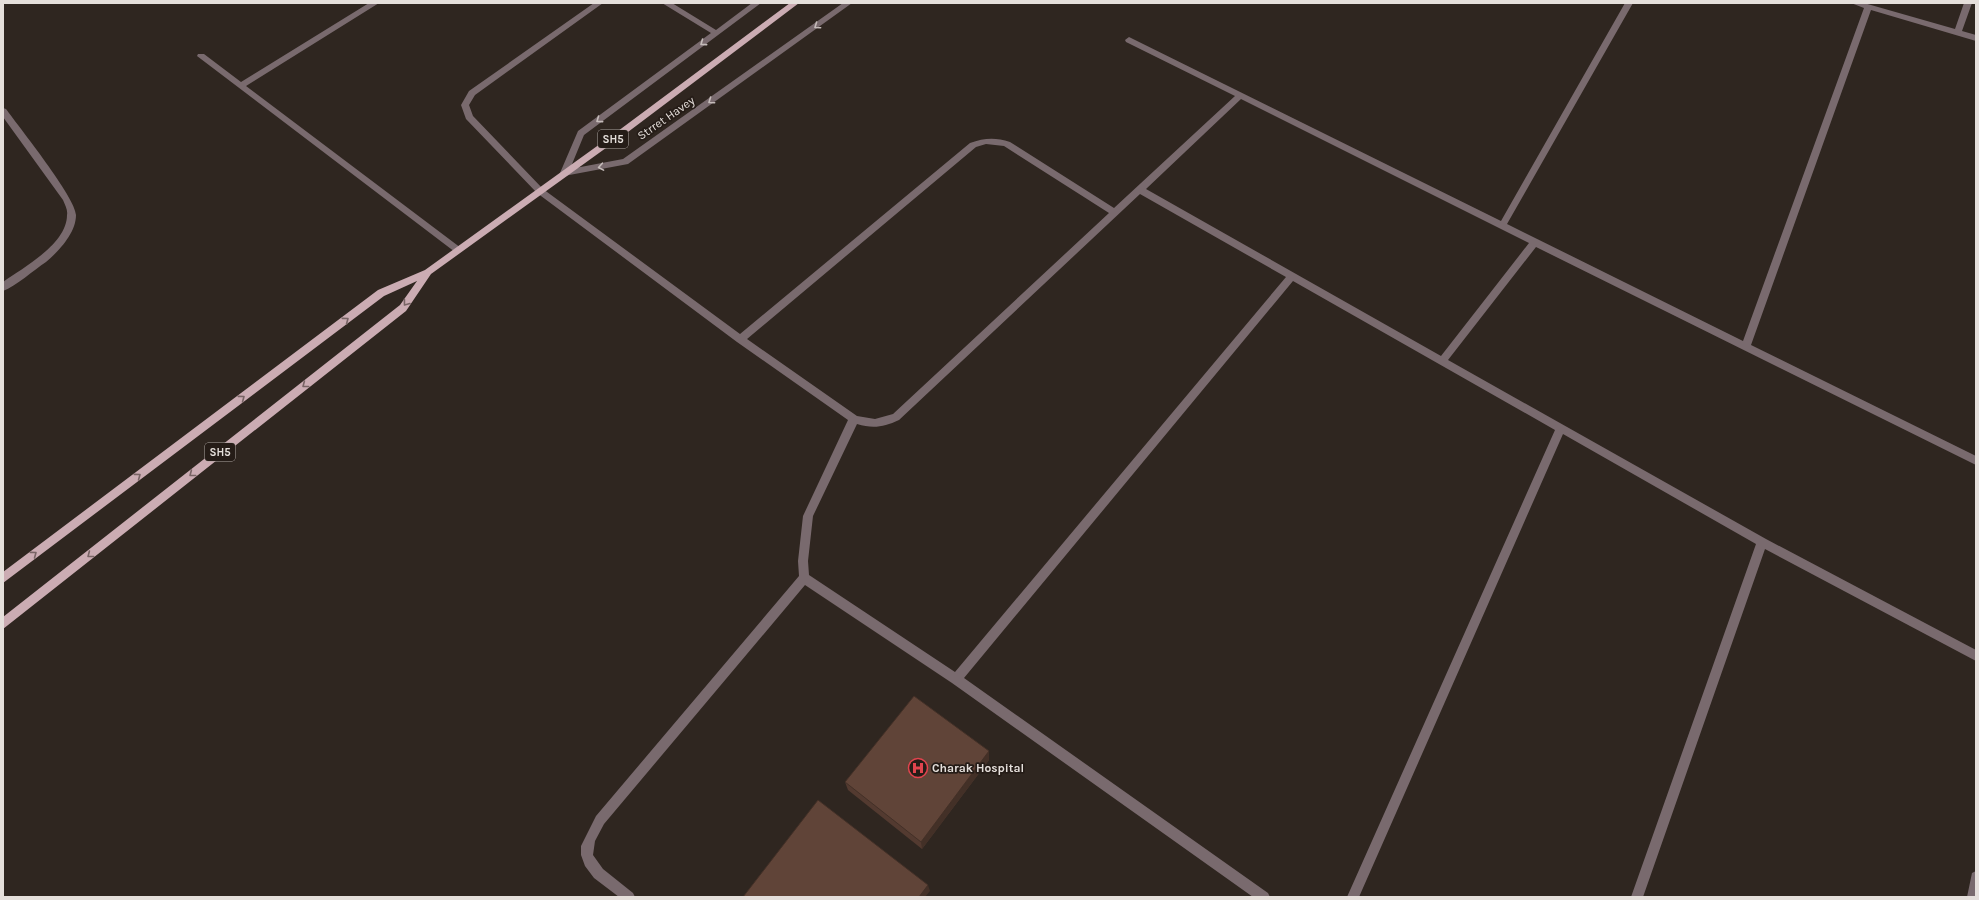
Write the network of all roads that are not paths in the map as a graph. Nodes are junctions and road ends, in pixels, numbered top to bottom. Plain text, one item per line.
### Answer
1 (375, 3) edge
2 (599, 3) edge
3 (666, 3) edge
4 (758, 3) edge
5 (795, 3) edge
6 (848, 3) edge
7 (1629, 3) edge
8 (1855, 3) edge
9 (1968, 3) edge
10 (1868, 7) junction
11 (716, 33) junction
12 (1958, 33) junction
13 (1976, 38) edge
14 (1129, 40) dead end
15 (201, 56) dead end
16 (240, 86) junction
17 (1240, 96) junction
18 (3, 111) edge
19 (564, 173) junction
20 (1140, 190) junction
21 (540, 191) junction
22 (1115, 213) junction
23 (1502, 226) junction
24 (1535, 242) junction
25 (458, 250) junction
26 (428, 272) junction
27 (1292, 276) junction
28 (3, 287) edge
29 (740, 339) junction
30 (1746, 347) junction
31 (1442, 361) junction
32 (854, 419) junction
33 (1561, 428) junction
34 (1976, 461) edge
35 (1762, 542) junction
36 (3, 578) edge
37 (804, 578) junction
38 (3, 624) edge
39 (1976, 656) edge
40 (956, 679) junction
41 (1976, 877) edge
42 (629, 897) edge
43 (1264, 897) edge
44 (1353, 897) edge
45 (1637, 897) edge
46 (1973, 897) edge

1 - 16 street
2 - 21 street
3 - 11 street
4 - 11 street
5 - 19 main road, SH5
6 -> 19 street, Strret Havey
7 - 23 street
8 - 10 street
9 - 12 street
10 - 12 street
10 - 30 street
11 -> 19 street
12 - 13 street
14 - 17 street
15 - 16 street
16 - 25 street
17 - 20 street
17 - 23 street
18 - 28 street
19 - 21 main road, SH5
20 - 22 street
20 - 27 street
21 - 25 main road, SH5
21 - 29 street
22 - 29 street
22 - 32 street
23 - 24 street
24 - 30 street
24 - 31 street
25 - 26 main road, SH5
36 -> 26 main road, SH5
26 -> 38 main road, SH5
27 - 31 street
27 - 40 street
29 - 32 street
30 - 34 street
31 - 33 street
32 - 37 street
33 - 35 street
33 - 44 street
35 - 39 street
35 - 45 street
37 - 40 street
37 - 42 street
40 - 43 street
41 - 46 street

